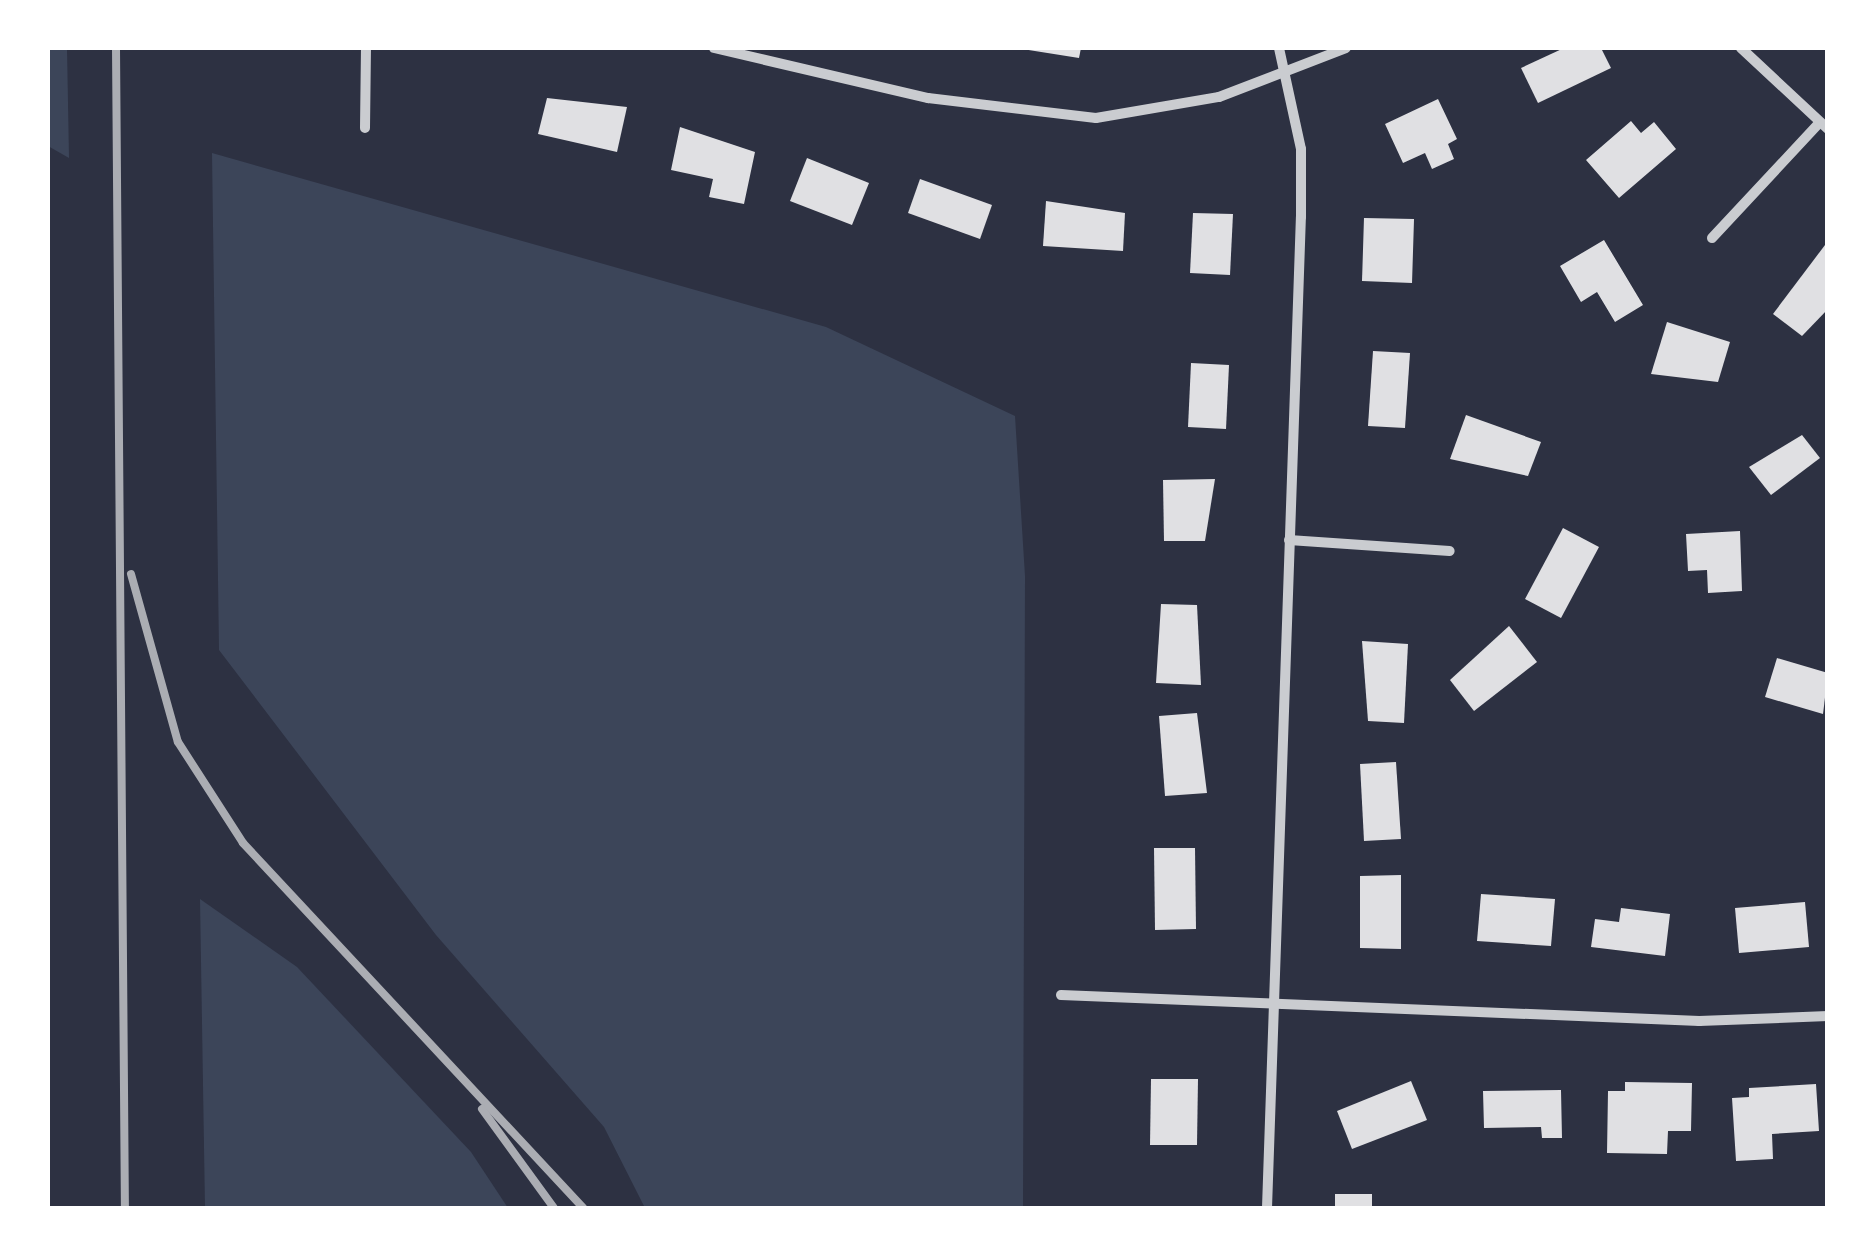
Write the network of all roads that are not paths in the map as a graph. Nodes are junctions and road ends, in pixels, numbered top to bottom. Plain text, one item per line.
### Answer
1 (366, 48) edge
2 (714, 48) edge
3 (1279, 48) edge
4 (1346, 48) edge
5 (1741, 48) edge
6 (1289, 72) junction
7 (1824, 126) edge
8 (365, 128) dead end
9 (1712, 238) dead end
10 (1289, 540) junction
11 (1450, 551) dead end
12 (1060, 995) dead end
13 (1275, 1006) junction
14 (1828, 1016) edge
15 (1267, 1208) edge

1 - 8 street
2 - 6 street
3 - 6 street
4 - 6 street
5 - 7 street
6 - 10 street
7 - 9 street
10 - 11 street
10 - 13 street
12 - 13 street
13 - 14 street
13 - 15 street

